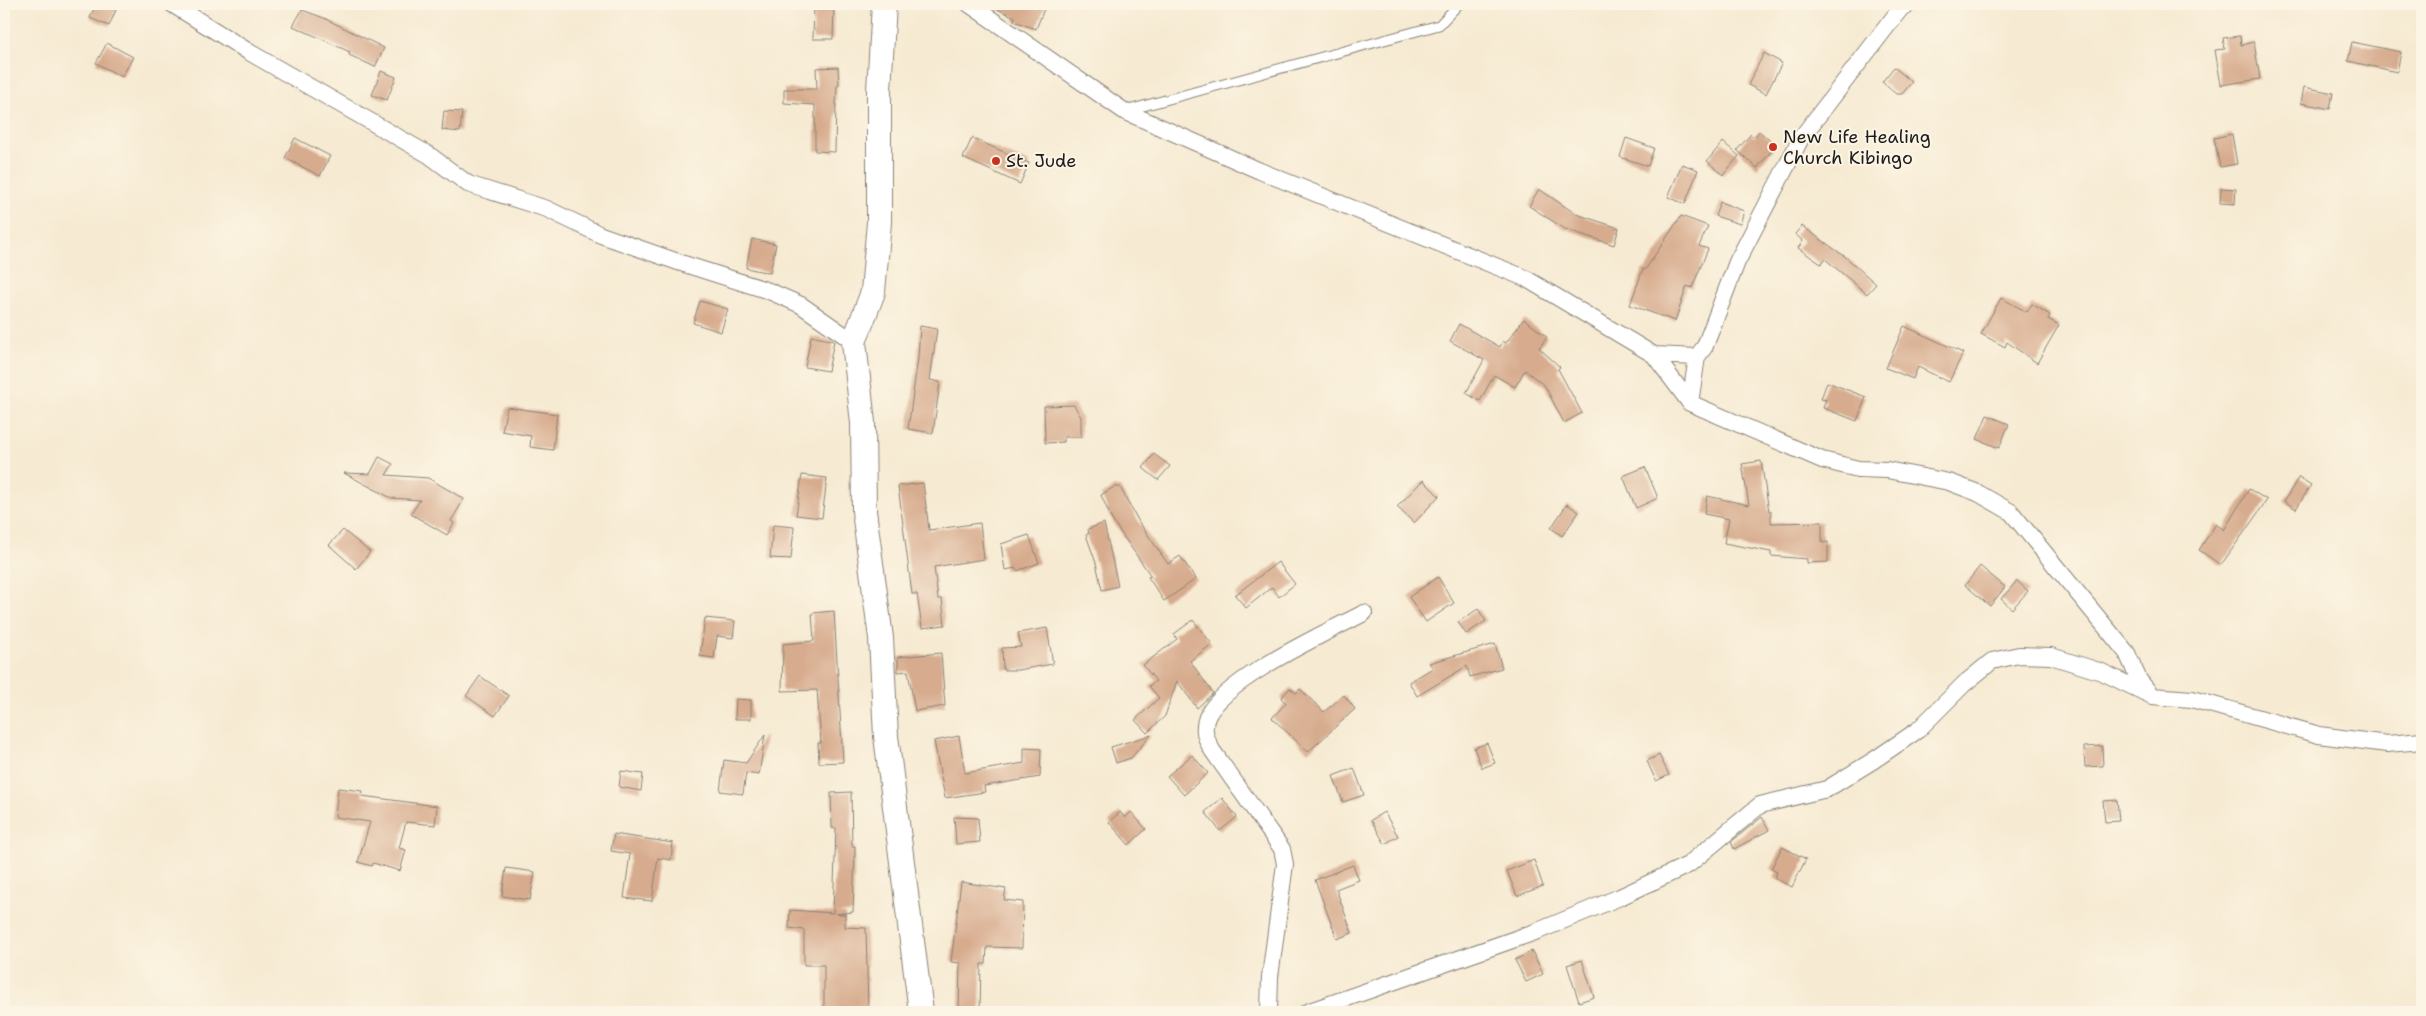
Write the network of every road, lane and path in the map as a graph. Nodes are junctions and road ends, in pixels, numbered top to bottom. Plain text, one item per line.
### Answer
1 (172, 4) edge
2 (884, 4) edge
3 (970, 4) edge
4 (1459, 4) edge
5 (1908, 4) edge
6 (1124, 111) junction
7 (854, 342) junction
8 (1654, 354) junction
9 (1697, 357) junction
10 (1690, 403) junction
11 (1364, 613) dead end
12 (2152, 696) junction
13 (2422, 741) edge
14 (921, 1012) edge
15 (1269, 1012) edge
16 (1307, 1012) edge

1 - 7 street
2 - 7 main road
3 - 6 street
4 - 6 lane
5 - 9 street
6 - 8 street
7 - 14 main road
8 - 9 street
8 - 10 street
9 - 10 street
10 - 12 street
11 - 15 street
12 - 13 street
12 - 16 street

